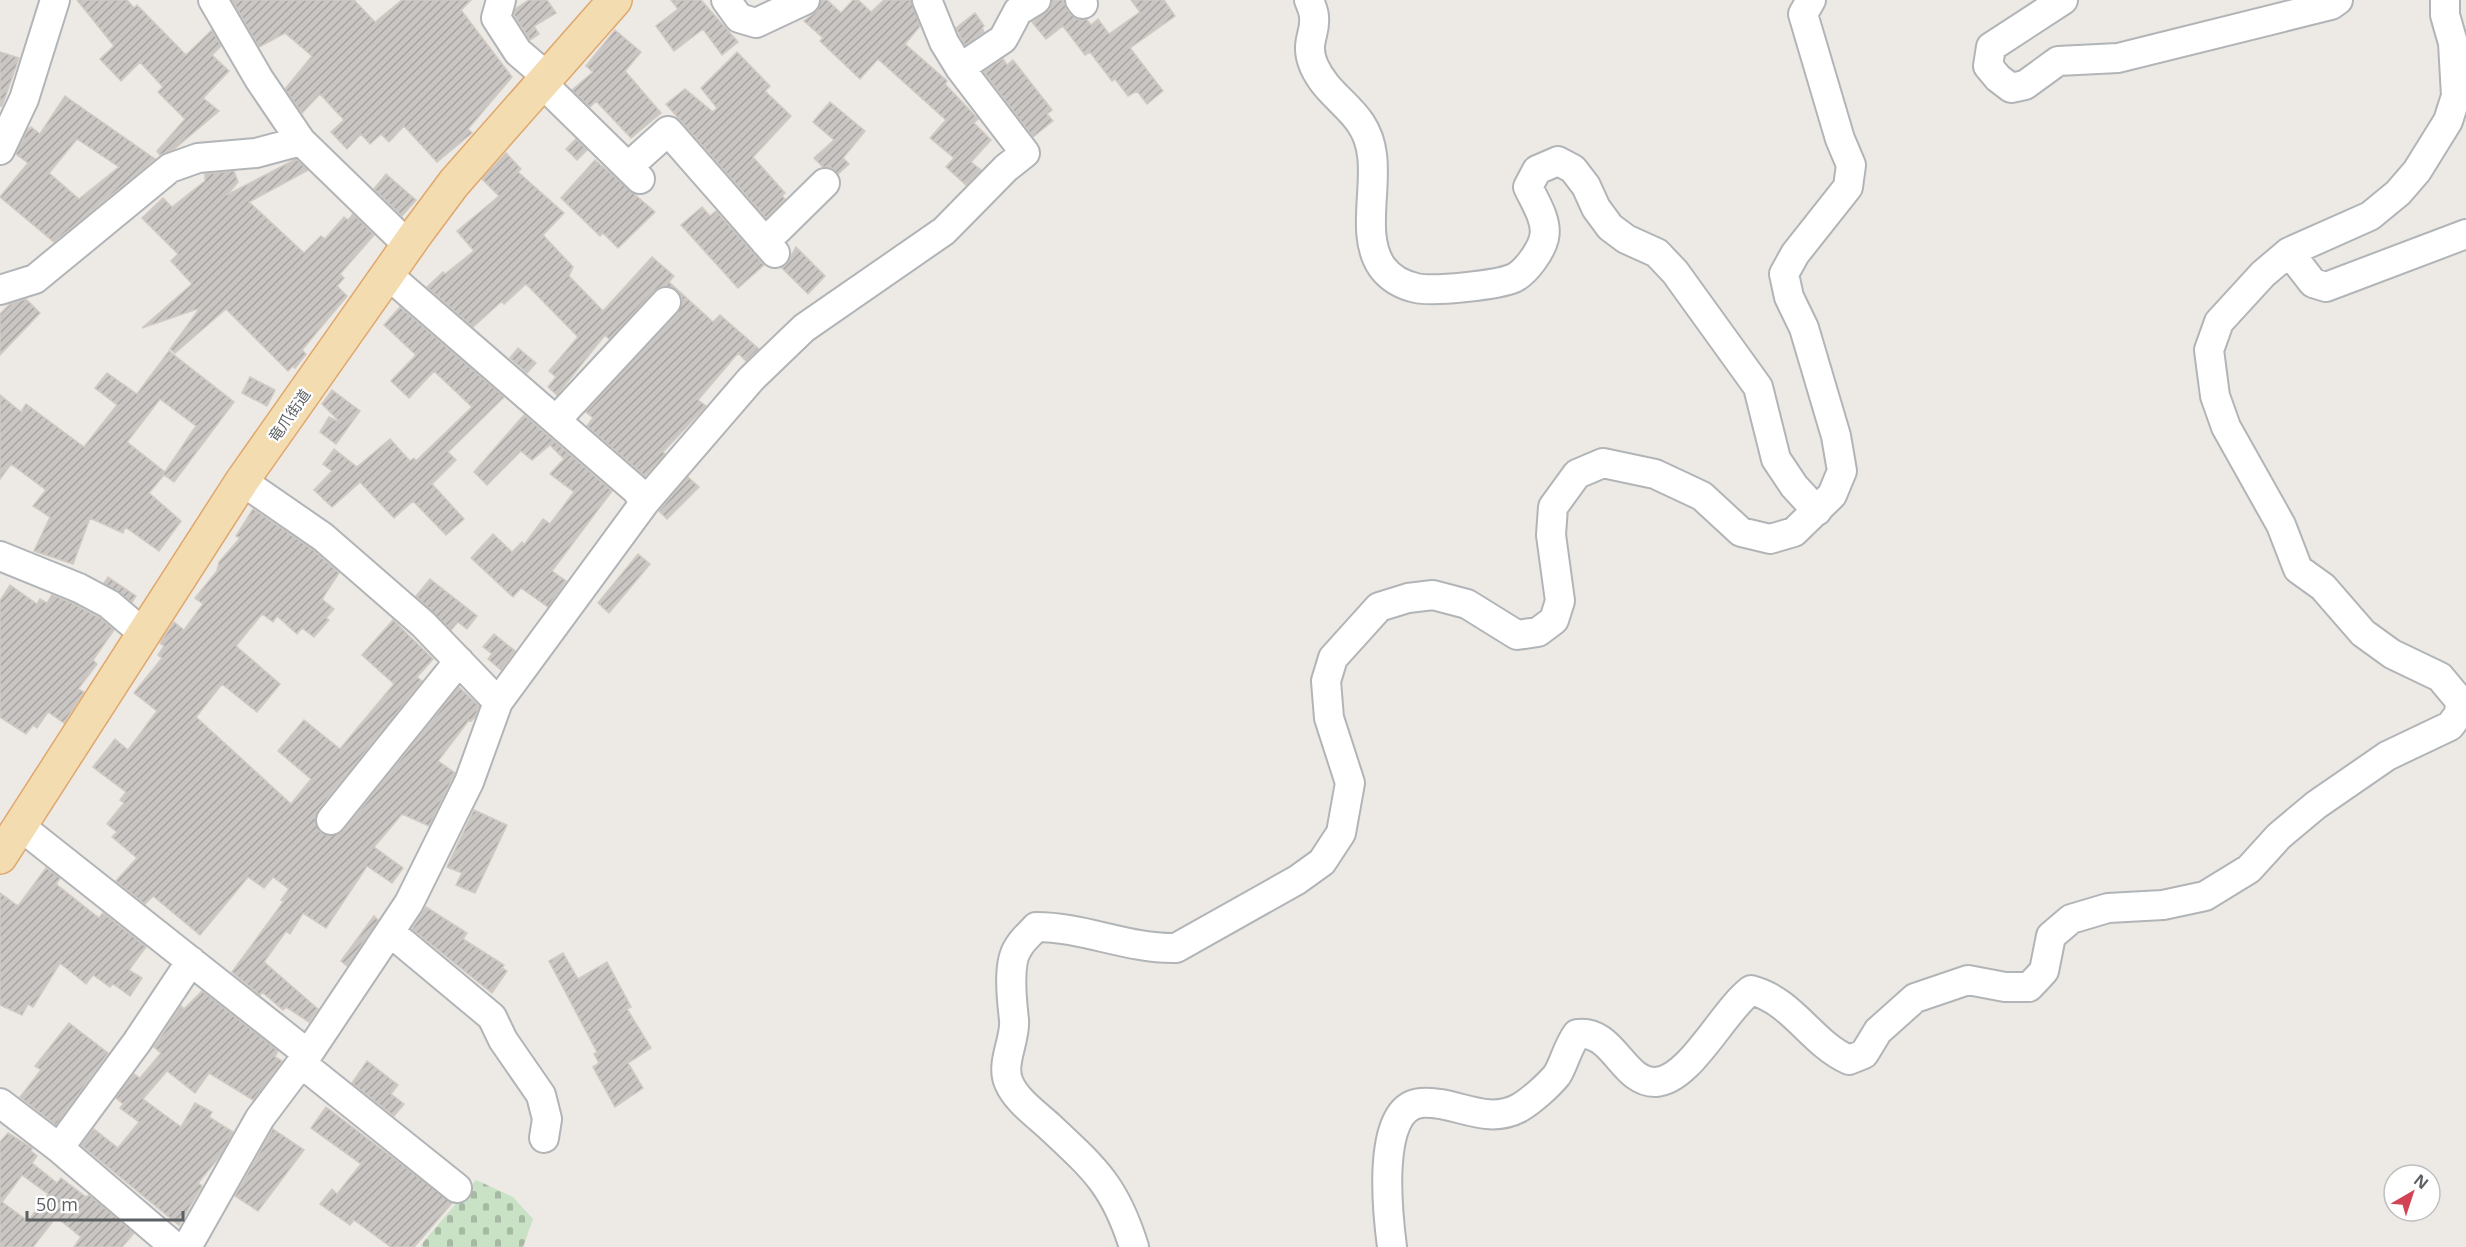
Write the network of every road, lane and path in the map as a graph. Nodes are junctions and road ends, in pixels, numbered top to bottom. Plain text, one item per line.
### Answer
1 (55, 0) edge
2 (213, 0) edge
3 (501, 0) edge
4 (615, 0) edge
5 (726, 0) edge
6 (805, 0) edge
7 (927, 0) edge
8 (1036, 0) edge
9 (1309, 0) edge
10 (1810, 0) edge
11 (2062, 0) edge
12 (2338, 0) edge
13 (2445, 0) edge
14 (960, 68) junction
15 (544, 79) junction
16 (301, 141) junction
17 (0, 150) edge
18 (825, 183) dead end
19 (2466, 234) edge
20 (408, 245) junction
21 (2289, 252) junction
22 (387, 274) junction
23 (0, 290) edge
24 (666, 302) dead end
25 (557, 419) junction
26 (242, 481) junction
27 (645, 502) junction
28 (1817, 511) junction
29 (0, 556) edge
30 (143, 633) junction
31 (459, 661) junction
32 (498, 702) junction
33 (331, 820) dead end
34 (20, 826) junction
35 (0, 857) edge
36 (390, 932) junction
37 (191, 961) junction
38 (304, 1058) junction
39 (0, 1103) edge
40 (544, 1138) dead end
41 (59, 1148) junction
42 (457, 1188) dead end
43 (175, 1247) edge
44 (187, 1247) edge
45 (1134, 1247) edge
46 (1392, 1247) edge

1 - 17 street
2 - 16 street
3 - 15 street
4 - 15 main road, 竜爪街道
5 - 6 street
7 - 14 street
8 - 14 street
9 - 28 street
10 - 28 street
11 - 12 street
13 - 21 street
14 - 27 street
15 - 18 street
15 - 20 main road, 竜爪街道
16 - 20 street
16 - 23 street
19 - 21 street
20 - 22 main road, 竜爪街道
21 - 46 street
22 - 25 street
22 - 26 main road, 竜爪街道
24 - 25 street
25 - 27 street
26 - 30 main road, 竜爪街道
26 - 31 street
27 - 32 street
28 - 45 street
29 - 30 street
30 - 34 main road, 竜爪街道
31 - 32 street
31 - 33 street
32 - 36 street
34 - 35 main road, 竜爪街道
34 - 37 street
36 - 38 street
36 - 40 street
37 - 38 street
37 - 41 street
38 - 42 street
38 - 44 street
39 - 41 street
41 - 43 street

